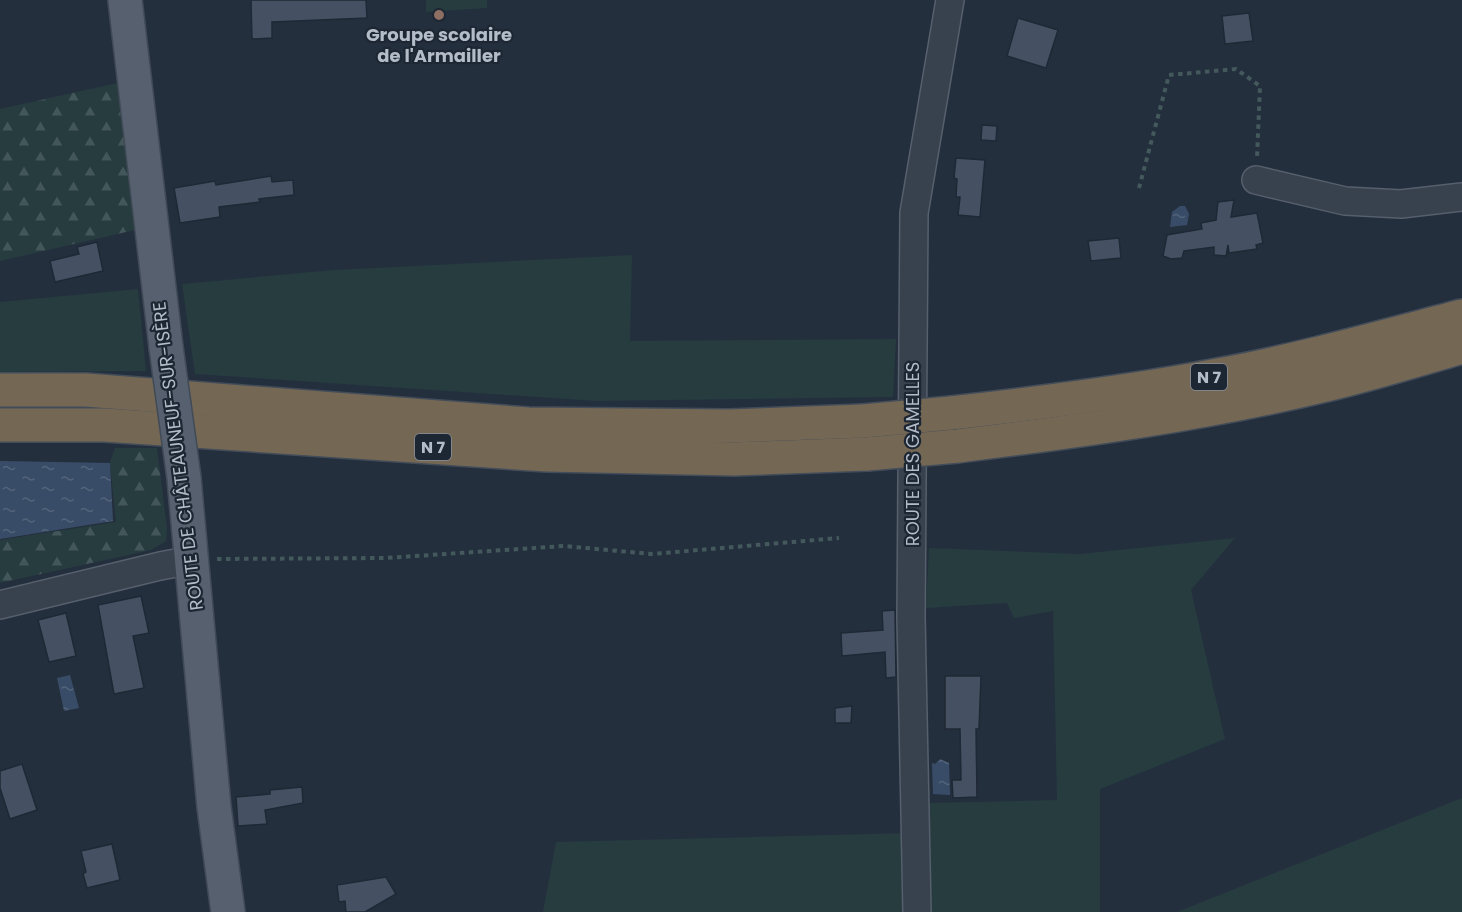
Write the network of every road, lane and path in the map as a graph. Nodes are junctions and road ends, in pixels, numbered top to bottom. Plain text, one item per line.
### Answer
1 (125, 0) edge
2 (950, 0) edge
3 (1256, 180) joint
4 (1139, 188) dead end
5 (1462, 197) edge
6 (1462, 316) edge
7 (1462, 347) edge
8 (0, 390) edge
9 (0, 425) edge
10 (839, 538) dead end
11 (192, 560) junction
12 (0, 605) edge
13 (228, 912) edge
14 (916, 912) edge

1 - 11 main road, ROUTE DE CHÂTEAUNEUF-SUR-ISÈRE, bridge
2 - 14 street, ROUTE DES GAMELLES
3 - 4 path
3 - 5 street
6 - 8 highway, N 7, bridge
7 - 9 highway, N 7, bridge
10 - 11 path
11 - 12 street
11 - 13 main road, ROUTE DE CHÂTEAUNEUF-SUR-ISÈRE

